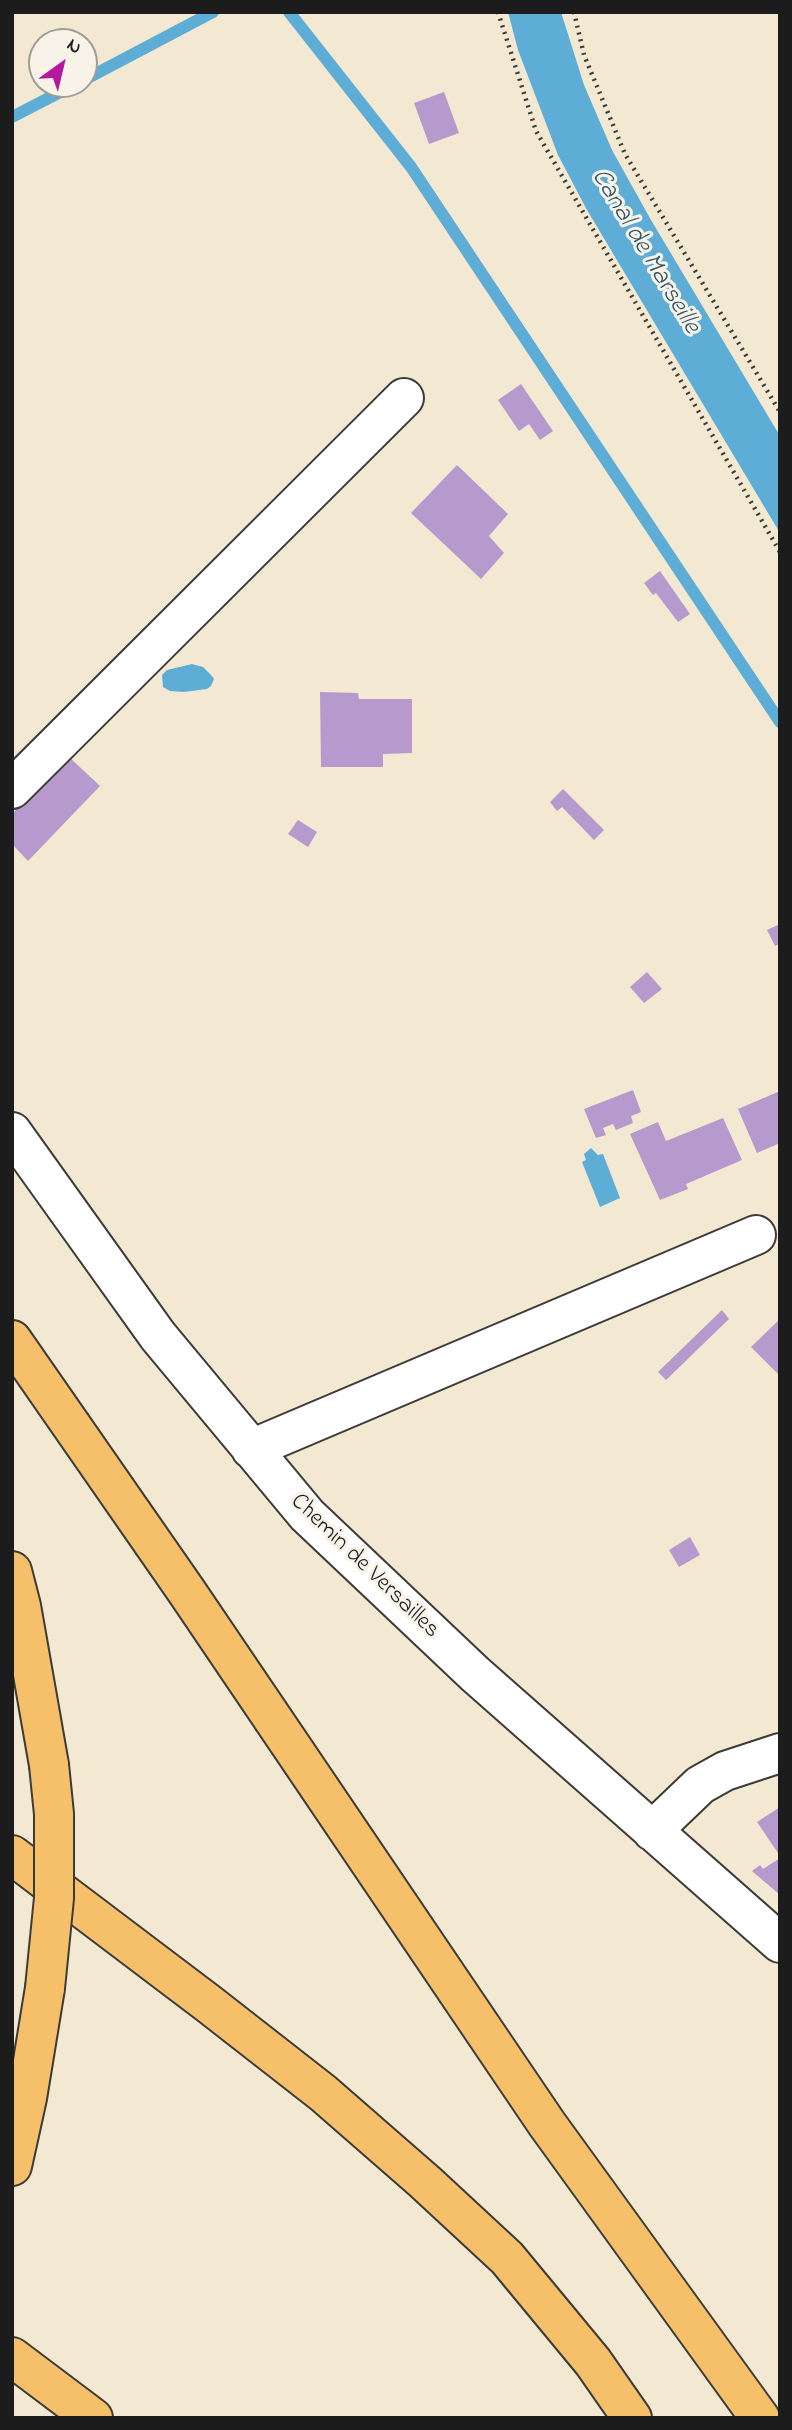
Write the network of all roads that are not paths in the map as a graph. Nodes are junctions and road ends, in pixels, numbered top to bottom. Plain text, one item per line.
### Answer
1 (404, 398) dead end
2 (12, 789) edge
3 (12, 1132) edge
4 (756, 1236) dead end
5 (12, 1340) edge
6 (251, 1449) junction
7 (12, 1571) edge
8 (12, 1630) edge
9 (36, 1698) junction
10 (780, 1753) edge
11 (652, 1831) junction
12 (12, 1855) edge
13 (780, 1942) edge
14 (24, 2048) edge
15 (12, 2166) edge
16 (18, 2361) edge
17 (93, 2418) edge
18 (632, 2418) edge
19 (760, 2418) edge

1 - 2 street
3 - 6 street, Chemin de Versailles
4 - 6 street
5 - 19 main road
6 - 11 street, Chemin de Versailles
7 - 9 main road
8 - 9 main road
9 - 14 main road, bridge
10 - 11 street
11 - 13 street, Chemin de Versailles
12 - 18 main road
14 - 15 main road
16 - 17 main road

